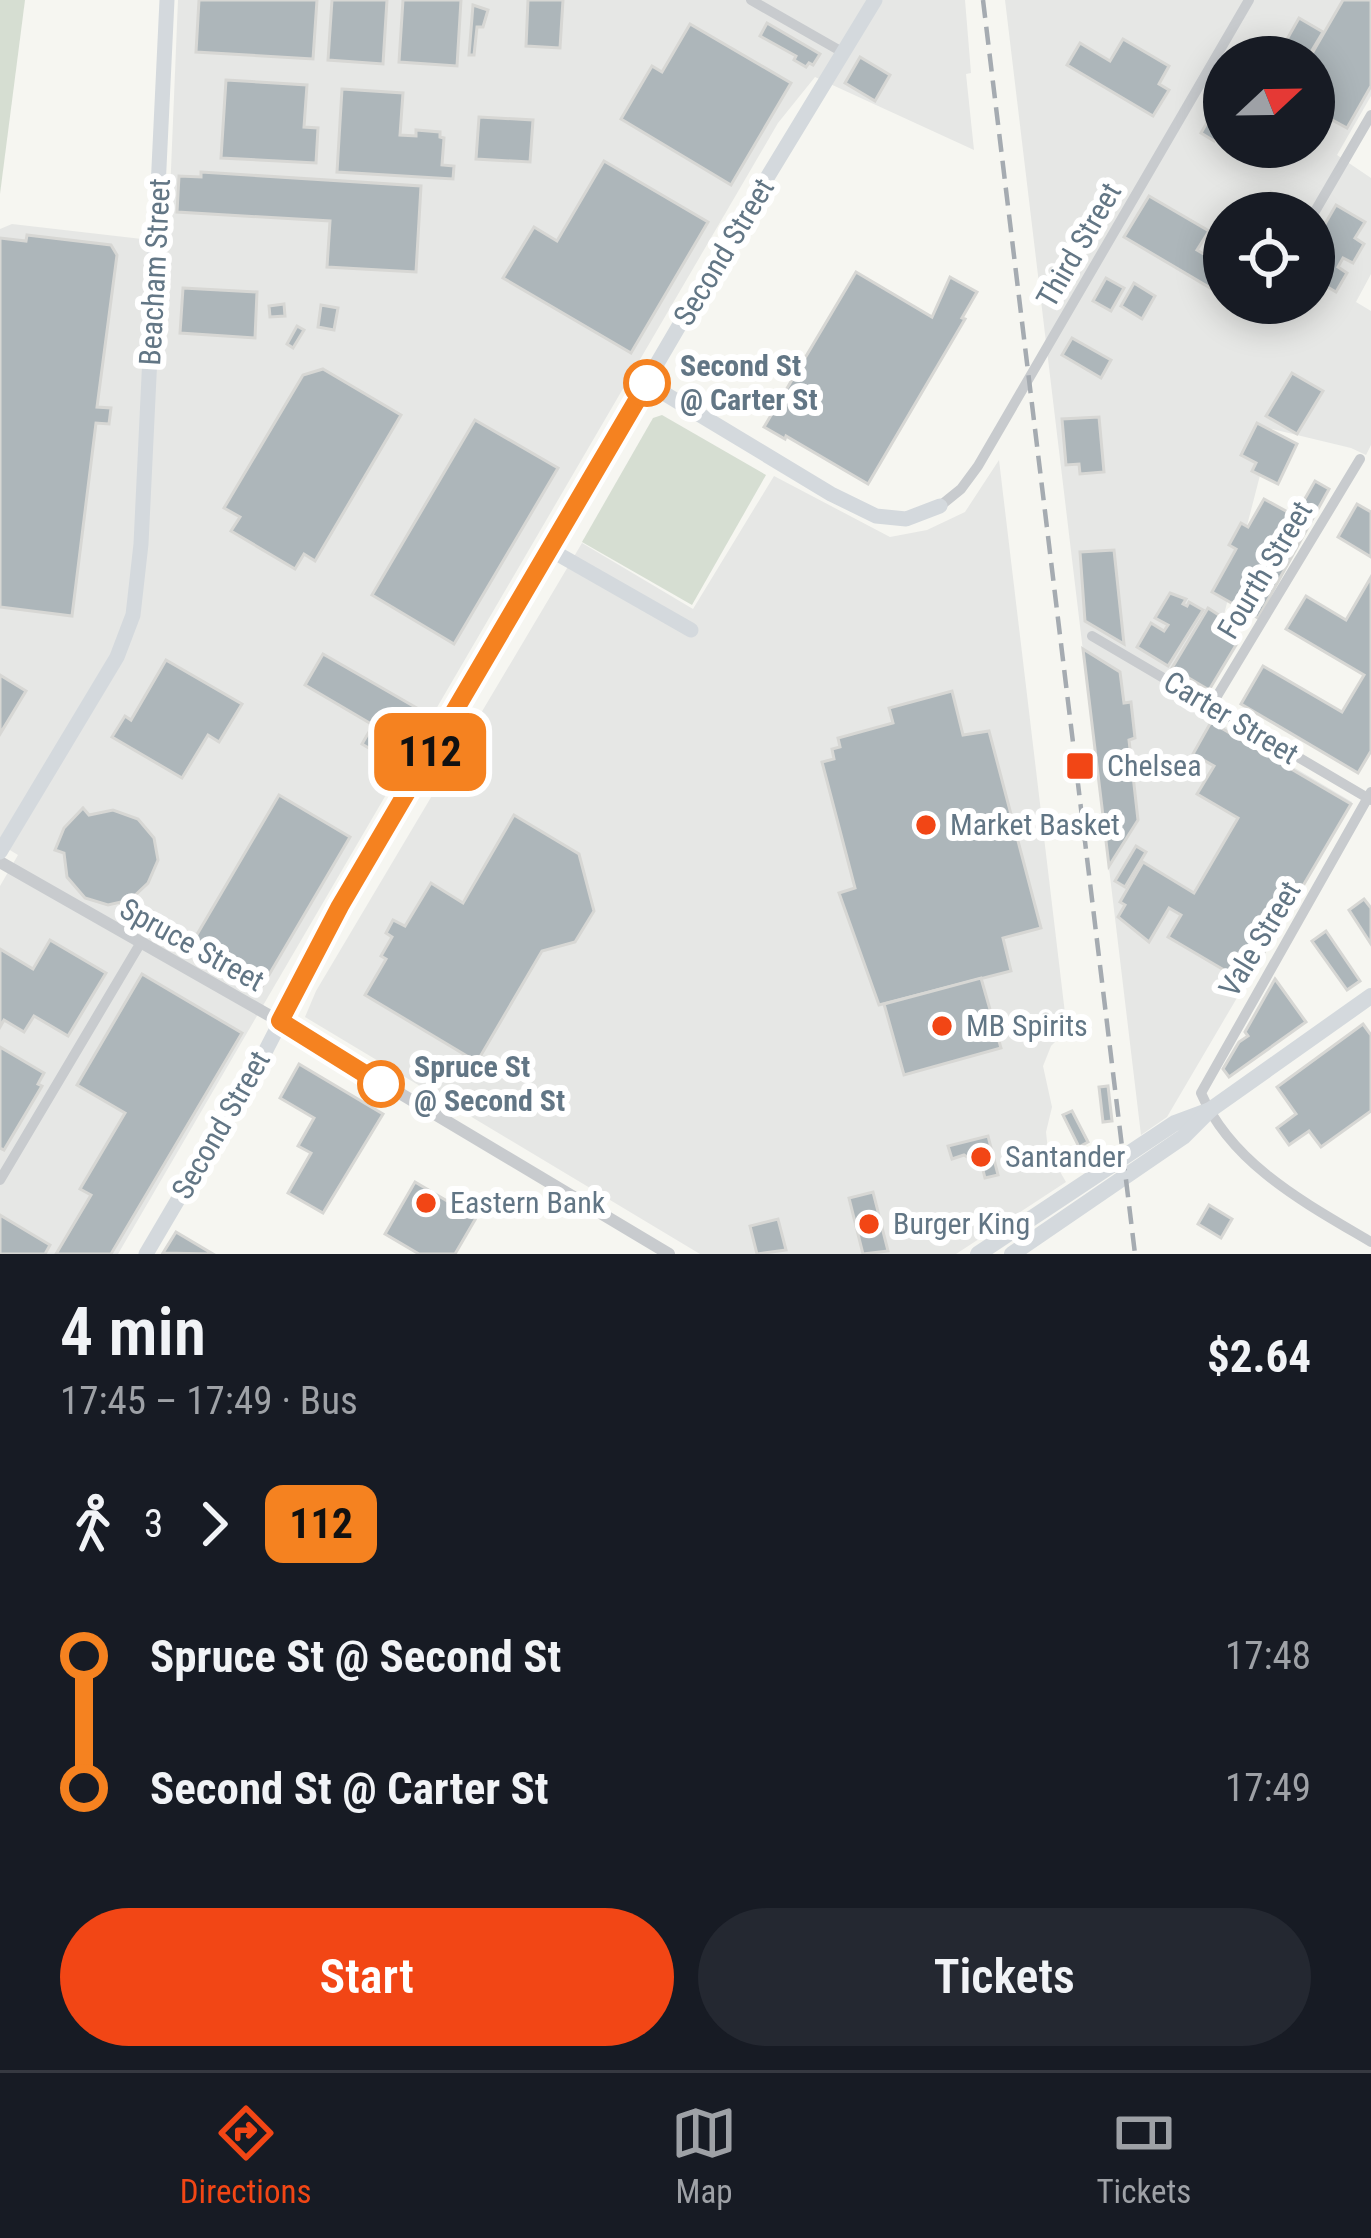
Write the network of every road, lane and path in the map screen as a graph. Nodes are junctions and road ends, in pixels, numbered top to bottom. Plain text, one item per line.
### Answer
1 (167, 0) edge
2 (752, 0) edge
3 (875, 0) edge
4 (1250, 0) edge
5 (844, 52) junction
6 (1369, 122) edge
7 (1327, 192) edge
8 (647, 383) junction
9 (1360, 459) dead end
10 (940, 506) joint
11 (548, 549) junction
12 (691, 630) dead end
13 (1092, 636) dead end
14 (1211, 706) junction
15 (1370, 797) edge
16 (0, 852) edge
17 (0, 862) edge
18 (140, 944) junction
19 (1371, 995) edge
20 (280, 1021) junction
21 (1210, 1110) junction
22 (0, 1180) edge
23 (1371, 1242) edge
24 (146, 1254) edge
25 (669, 1254) edge
26 (978, 1254) edge
27 (1012, 1254) edge

1 - 16 main road, Beacham Street
2 - 5 street
3 - 5 main road, Second Street
4 - 10 street, Third Street
5 - 8 main road, Second Street
6 - 7 street
8 - 10 main road
8 - 11 main road, Second Street
9 - 14 street, Fourth Street
11 - 12 main road
11 - 20 main road, Second Street
13 - 14 street, Carter Street
14 - 15 street, Carter Street
15 - 21 street, Vale Street
17 - 18 street, Spruce Street
18 - 20 street, Spruce Street
18 - 22 street
19 - 21 main road
20 - 24 main road, Second Street
20 - 25 street, Spruce Street
21 - 23 street
21 - 26 main road
21 - 27 main road

